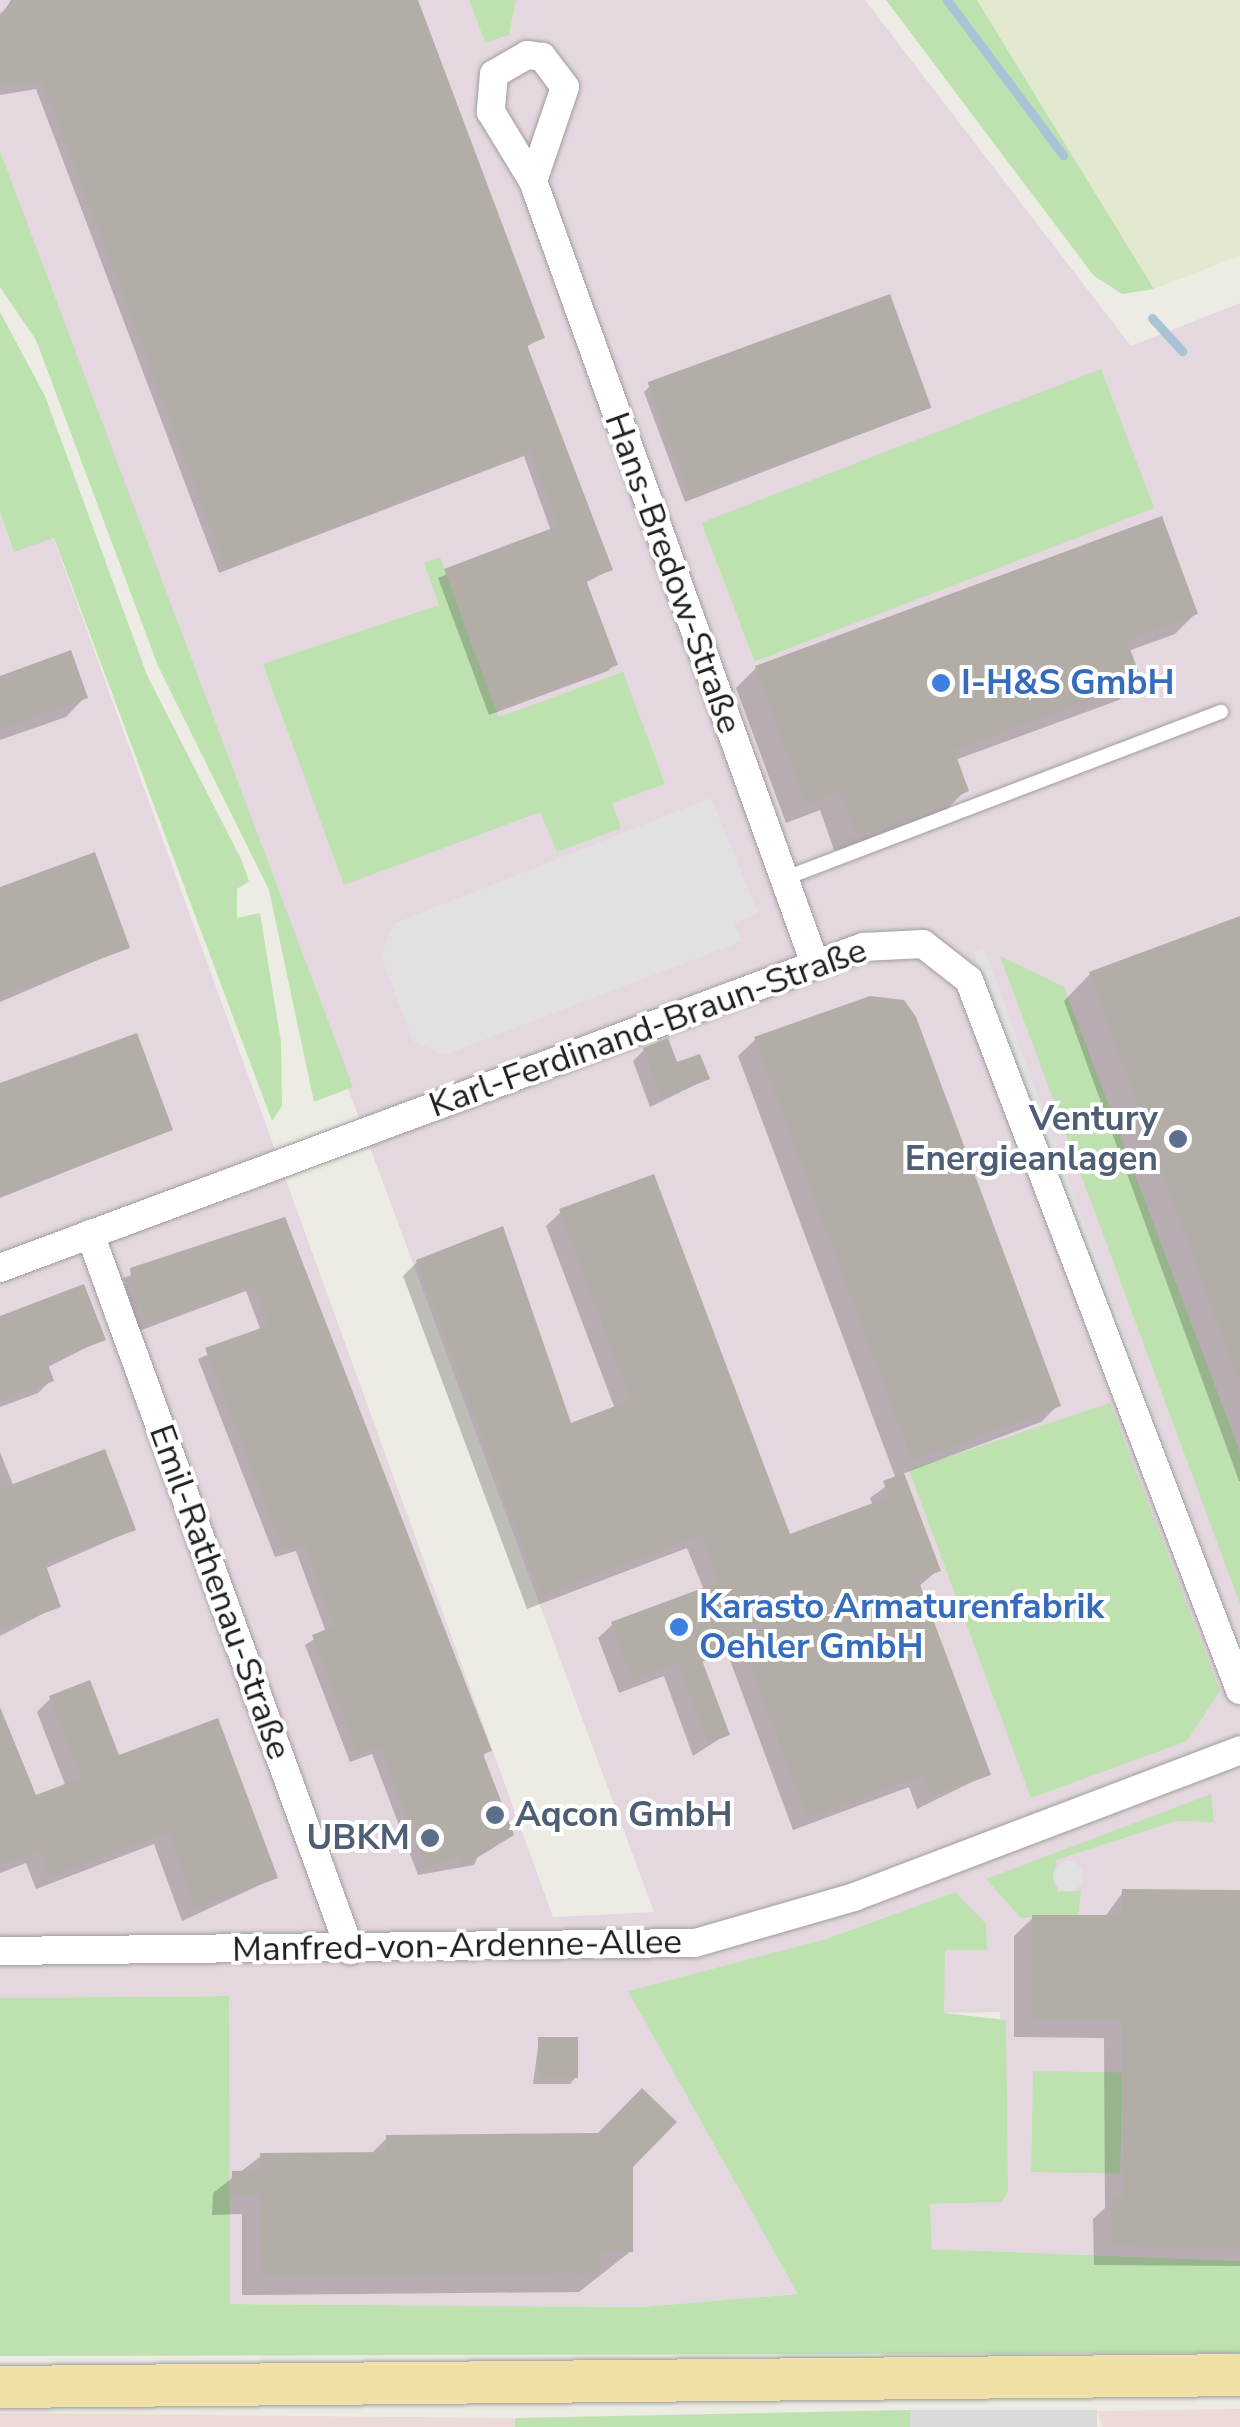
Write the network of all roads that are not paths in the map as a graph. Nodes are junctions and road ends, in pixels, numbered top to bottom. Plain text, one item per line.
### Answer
1 (532, 181) dead end
2 (1221, 712) dead end
3 (783, 879) junction
4 (815, 964) junction
5 (90, 1234) junction
6 (0, 1268) edge
7 (1240, 1690) edge
8 (1240, 1750) edge
9 (350, 1950) junction
10 (0, 1951) edge
11 (0, 2370) edge
12 (1240, 2375) edge
13 (131, 2380) junction
14 (0, 2387) edge

1 - 3 street, Hans-Bredow-Straße
2 - 3 lane
3 - 4 street, Hans-Bredow-Straße
4 - 5 street, Karl-Ferdinand-Braun-Straße
4 - 7 street, Karl-Ferdinand-Braun-Straße
5 - 6 street, Karl-Ferdinand-Braun-Straße
5 - 9 street, Emil-Rathenau-Straße
8 - 9 street, Manfred-von-Ardenne-Allee
9 - 10 street, Manfred-von-Ardenne-Allee
11 - 13 main road
12 - 13 main road
13 - 14 main road

